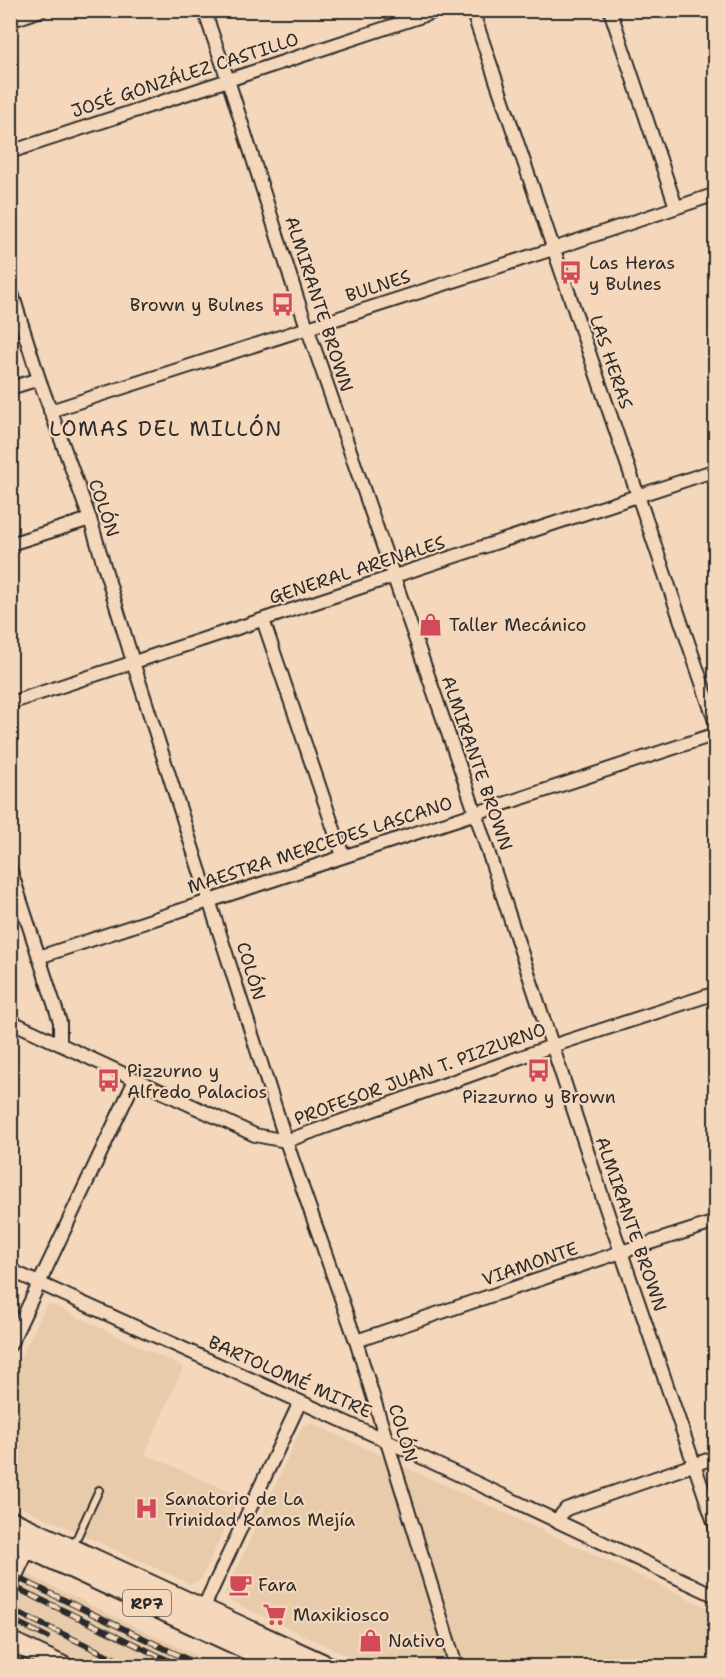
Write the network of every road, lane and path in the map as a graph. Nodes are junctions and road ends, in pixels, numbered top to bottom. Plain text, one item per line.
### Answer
1 (41, 10) edge
2 (204, 10) edge
3 (440, 10) edge
4 (472, 10) edge
5 (610, 10) edge
6 (10, 21) edge
7 (228, 80) junction
8 (10, 152) edge
9 (716, 194) edge
10 (676, 207) junction
11 (553, 249) junction
12 (10, 287) edge
13 (308, 327) junction
14 (39, 378) junction
15 (10, 388) edge
16 (50, 411) junction
17 (716, 470) edge
18 (638, 496) junction
19 (90, 519) junction
20 (10, 544) edge
21 (393, 577) junction
22 (263, 620) junction
23 (133, 662) junction
24 (10, 703) edge
25 (716, 724) edge
26 (716, 734) edge
27 (475, 814) junction
28 (343, 856) junction
29 (10, 868) edge
30 (210, 900) junction
31 (39, 957) junction
32 (716, 993) edge
33 (10, 1021) edge
34 (60, 1044) junction
35 (552, 1046) junction
36 (135, 1080) junction
37 (286, 1141) junction
38 (716, 1222) edge
39 (621, 1252) junction
40 (10, 1270) edge
41 (39, 1283) junction
42 (356, 1341) junction
43 (10, 1345) edge
44 (300, 1402) junction
45 (387, 1441) junction
46 (716, 1457) edge
47 (694, 1464) junction
48 (99, 1490) dead end
49 (10, 1521) edge
50 (556, 1521) junction
51 (716, 1528) edge
52 (10, 1539) edge
53 (29, 1548) junction
54 (72, 1549) junction
55 (10, 1589) edge
56 (716, 1596) edge
57 (199, 1618) junction
58 (10, 1641) edge
59 (63, 1666) edge
60 (284, 1666) edge
61 (326, 1666) edge
62 (456, 1666) edge

1 - 6 street
2 - 7 street, ALMIRANTE BROWN
3 - 7 street, JOSÉ GONZÁLEZ CASTILLO
4 - 11 street, LAS HERAS
5 - 10 street
7 - 8 street, JOSÉ GONZÁLEZ CASTILLO
7 - 13 street, ALMIRANTE BROWN
9 - 10 street, BULNES
10 - 11 street, BULNES
11 - 13 street, BULNES
11 - 18 street, LAS HERAS
12 - 14 street, COLÓN
13 - 16 street, BULNES
13 - 21 street, ALMIRANTE BROWN
14 - 15 street
14 - 16 street, COLÓN
16 - 19 street, COLÓN
17 - 18 street, GENERAL ARENALES
18 - 21 street, GENERAL ARENALES
18 - 25 street, LAS HERAS
19 - 20 street
19 - 23 street, COLÓN
21 - 22 street, GENERAL ARENALES
21 - 27 street, ALMIRANTE BROWN
22 - 23 street, GENERAL ARENALES
22 - 28 street
23 - 24 street, GENERAL ARENALES
23 - 30 street, COLÓN
26 - 27 street, MAESTRA MERCEDES LASCANO
27 - 28 street, MAESTRA MERCEDES LASCANO
27 - 35 street, ALMIRANTE BROWN
28 - 30 street, MAESTRA MERCEDES LASCANO
29 - 31 street
30 - 31 street, MAESTRA MERCEDES LASCANO
30 - 37 street, COLÓN
31 - 34 street
32 - 35 street, PROFESOR JUAN T. PIZZURNO
33 - 34 street, PROFESOR JUAN T. PIZZURNO
34 - 36 street, PROFESOR JUAN T. PIZZURNO
35 - 37 street, PROFESOR JUAN T. PIZZURNO
35 - 39 street, ALMIRANTE BROWN
36 - 37 street, PROFESOR JUAN T. PIZZURNO
36 - 41 street
37 - 42 street, COLÓN
38 - 39 street, VIAMONTE
39 - 42 street, VIAMONTE
39 - 47 street, ALMIRANTE BROWN
40 - 41 street, BARTOLOMÉ MITRE
41 - 43 street
41 - 44 street, BARTOLOMÉ MITRE
42 - 45 street, COLÓN
44 - 45 street, BARTOLOMÉ MITRE
44 - 57 street
45 - 50 street, BARTOLOMÉ MITRE
45 - 62 street, COLÓN
46 - 47 street
47 - 50 street
47 - 51 street, ALMIRANTE BROWN
48 - 54 lane
49 - 54 main road, RP7
50 - 56 street, BARTOLOMÉ MITRE
52 - 53 main road, RP7
53 - 55 street
53 - 57 main road, RP7
54 - 57 main road, RP7
57 - 60 main road, RP7
57 - 61 main road, RP7
58 - 59 main road

